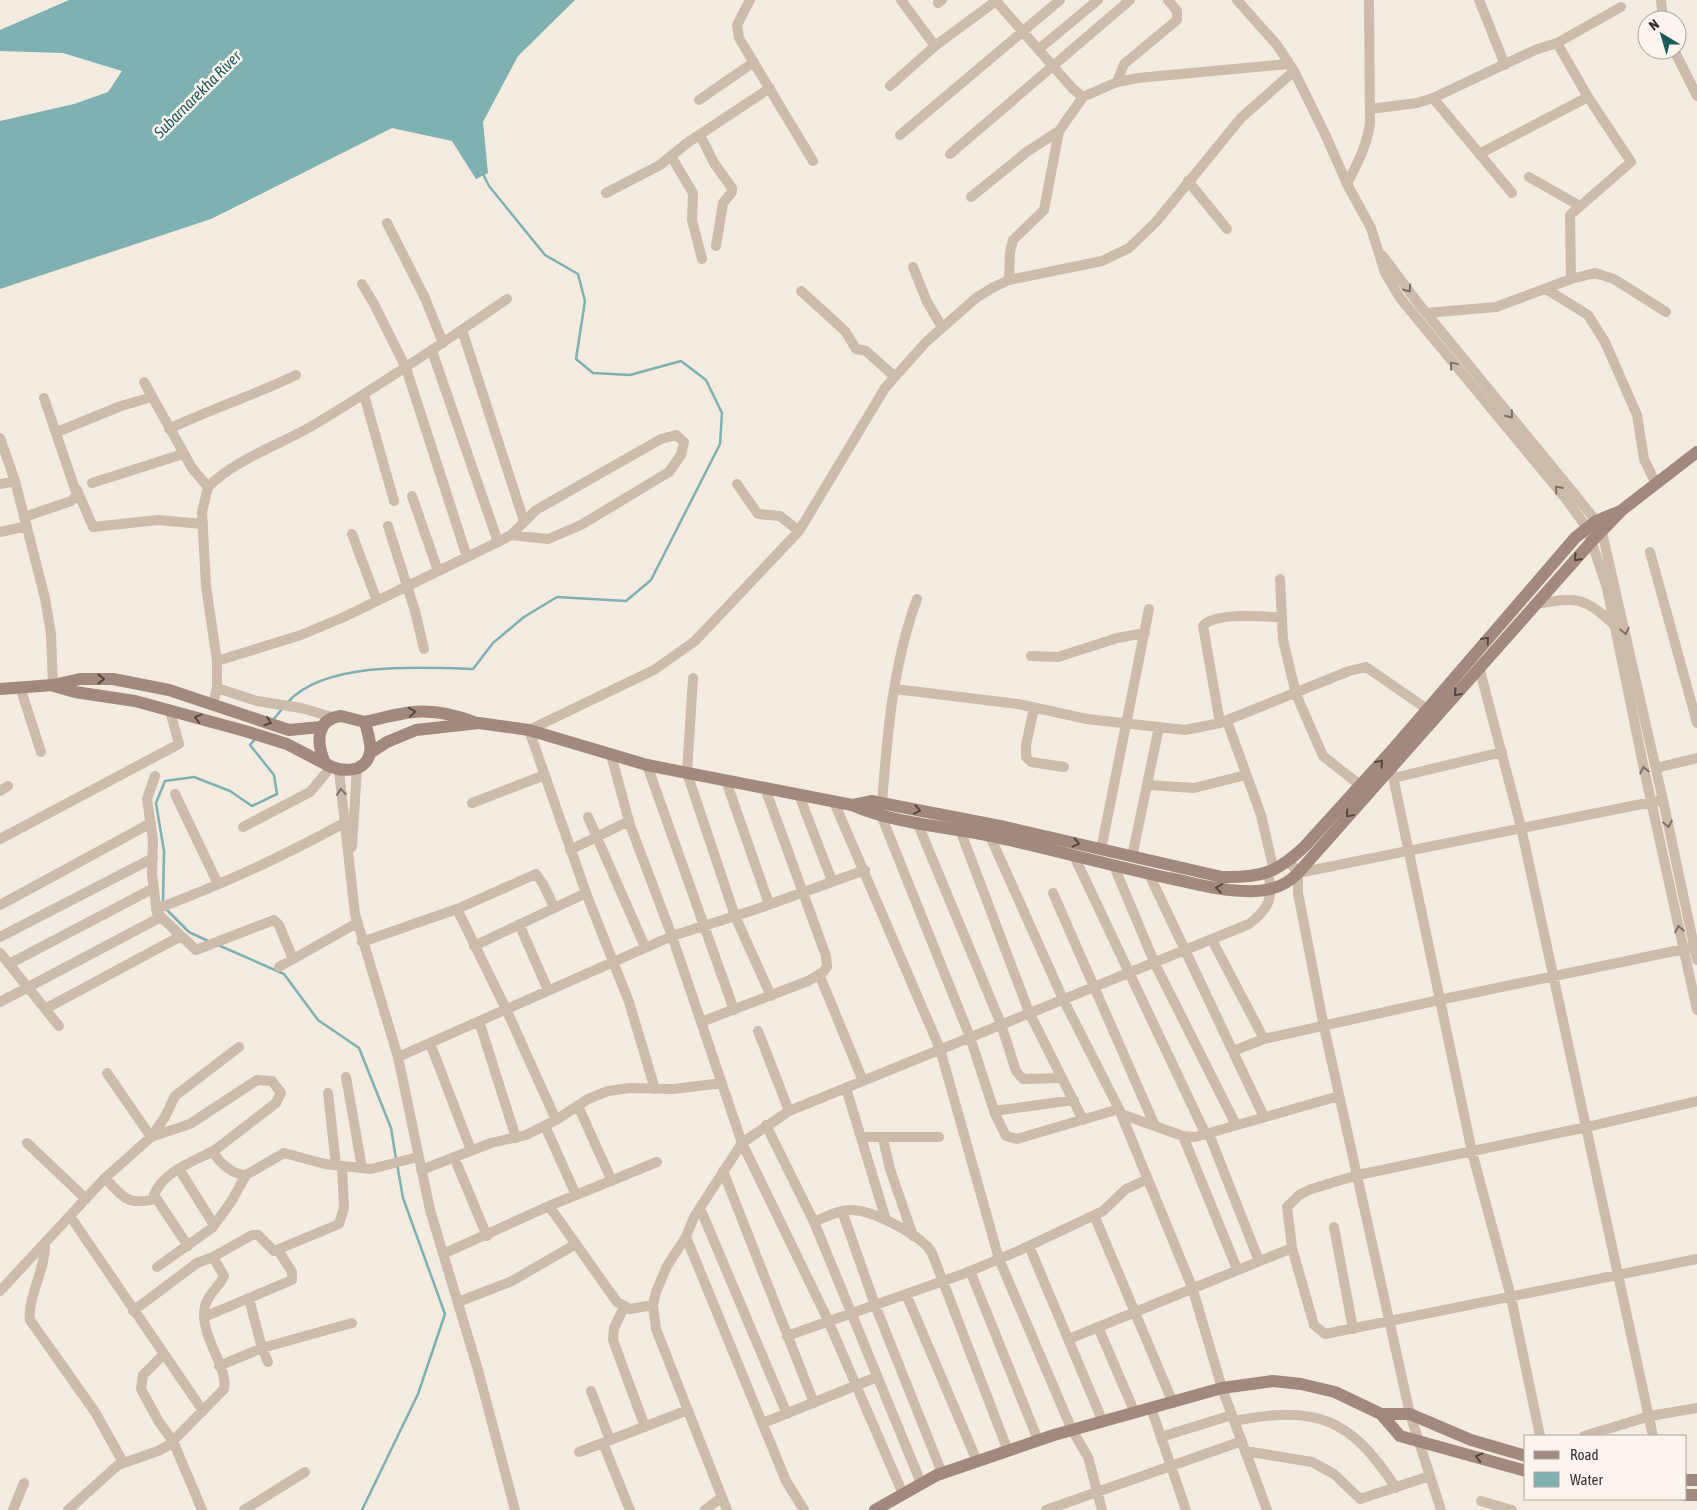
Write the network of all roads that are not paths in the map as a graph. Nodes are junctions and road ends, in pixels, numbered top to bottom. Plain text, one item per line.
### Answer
1 (750, 0) edge
2 (901, 0) edge
3 (996, 0) edge
4 (1060, 0) edge
5 (1098, 0) edge
6 (1130, 0) edge
7 (1237, 0) edge
8 (1369, 0) edge
9 (1479, 0) edge
10 (1171, 1) edge
11 (1621, 7) dead end
12 (1024, 32) junction
13 (1557, 43) junction
14 (935, 46) junction
15 (1038, 49) junction
16 (1679, 60) edge
17 (754, 62) junction
18 (1505, 65) junction
19 (1053, 66) junction
20 (1291, 68) junction
21 (1117, 82) junction
22 (890, 86) dead end
23 (770, 88) junction
24 (1697, 96) edge
25 (1083, 97) junction
26 (1588, 97) junction
27 (1433, 98) junction
28 (699, 100) dead end
29 (1370, 109) junction
30 (1059, 131) junction
31 (700, 135) junction
32 (900, 135) dead end
33 (950, 154) dead end
34 (1479, 154) junction
35 (671, 156) junction
36 (813, 161) dead end
37 (1530, 177) dead end
38 (1188, 181) junction
39 (1347, 184) junction
40 (606, 193) dead end
41 (1512, 193) dead end
42 (971, 197) dead end
43 (1580, 206) junction
44 (387, 223) dead end
45 (1226, 229) dead end
46 (716, 246) dead end
47 (1378, 250) junction
48 (702, 259) dead end
49 (913, 266) dead end
50 (1571, 279) junction
51 (1009, 280) junction
52 (362, 284) dead end
53 (1546, 289) junction
54 (801, 291) dead end
55 (507, 299) dead end
56 (1423, 309) junction
57 (1666, 312) dead end
58 (1412, 313) junction
59 (942, 327) junction
60 (462, 330) junction
61 (443, 343) junction
62 (432, 351) junction
63 (406, 368) junction
64 (296, 375) dead end
65 (894, 376) junction
66 (144, 382) dead end
67 (364, 395) junction
68 (152, 397) junction
69 (44, 398) dead end
70 (169, 430) junction
71 (57, 432) junction
72 (0, 438) edge
73 (1697, 452) edge
74 (183, 454) junction
75 (15, 481) junction
76 (92, 483) dead end
77 (0, 484) edge
78 (737, 484) dead end
79 (1656, 484) junction
80 (208, 488) junction
81 (77, 490) junction
82 (412, 496) dead end
83 (394, 501) dead end
84 (25, 521) junction
85 (524, 521) junction
86 (203, 524) junction
87 (388, 526) dead end
88 (800, 531) junction
89 (1594, 531) junction
90 (0, 532) edge
91 (352, 534) dead end
92 (511, 535) junction
93 (498, 542) junction
94 (1650, 552) dead end
95 (467, 557) junction
96 (438, 572) junction
97 (1280, 579) dead end
98 (406, 587) junction
99 (917, 599) dead end
100 (377, 601) junction
101 (1535, 604) junction
102 (1149, 609) dead end
103 (1282, 618) junction
104 (1614, 625) junction
105 (1145, 634) junction
106 (424, 649) dead end
107 (1031, 656) dead end
108 (217, 661) junction
109 (1479, 667) junction
110 (693, 678) dead end
111 (52, 685) junction
112 (20, 687) junction
113 (217, 688) junction
114 (0, 689) edge
115 (895, 689) junction
116 (1296, 694) junction
117 (213, 703) junction
118 (1034, 708) junction
119 (1427, 709) junction
120 (170, 710) junction
121 (332, 717) junction
122 (365, 722) junction
123 (1224, 722) junction
124 (1697, 723) edge
125 (479, 724) junction
126 (1128, 724) junction
127 (321, 727) junction
128 (1160, 728) junction
129 (529, 730) junction
130 (42, 752) dead end
131 (1502, 752) junction
132 (370, 753) junction
133 (611, 755) junction
134 (1697, 758) edge
135 (647, 765) junction
136 (1064, 767) dead end
137 (358, 768) junction
138 (1656, 768) junction
139 (335, 769) junction
140 (1392, 772) junction
141 (687, 773) junction
142 (544, 775) junction
143 (1246, 775) junction
144 (155, 776) dead end
145 (726, 781) junction
146 (1360, 785) junction
147 (1149, 786) junction
148 (765, 788) junction
149 (175, 794) dead end
150 (799, 795) junction
151 (1664, 800) junction
152 (834, 802) junction
153 (1651, 802) junction
154 (472, 804) dead end
155 (881, 809) junction
156 (588, 817) dead end
157 (629, 821) junction
158 (917, 822) junction
159 (344, 823) junction
160 (151, 824) junction
161 (243, 827) dead end
162 (1521, 827) junction
163 (960, 830) junction
164 (990, 836) junction
165 (596, 837) junction
166 (0, 839) edge
167 (570, 850) junction
168 (1101, 850) junction
169 (1410, 851) junction
170 (1074, 856) junction
171 (1132, 857) junction
172 (153, 858) junction
173 (1289, 861) junction
174 (1114, 866) junction
175 (864, 870) junction
176 (1271, 872) junction
177 (1298, 873) junction
178 (1150, 874) junction
179 (350, 875) junction
180 (832, 882) junction
181 (218, 884) junction
182 (154, 888) junction
183 (1272, 889) junction
184 (802, 892) junction
185 (586, 893) junction
186 (1054, 893) dead end
187 (769, 904) junction
188 (0, 905) edge
189 (554, 907) junction
190 (457, 909) junction
191 (158, 913) junction
192 (735, 916) junction
193 (357, 923) junction
194 (519, 924) junction
195 (705, 924) junction
196 (181, 936) junction
197 (672, 936) junction
198 (0, 937) edge
199 (1212, 940) junction
200 (362, 942) junction
201 (474, 946) junction
202 (645, 948) junction
203 (1691, 948) edge
204 (1185, 951) junction
205 (0, 953) edge
206 (293, 959) junction
207 (1697, 960) edge
208 (613, 961) junction
209 (10, 964) junction
210 (1155, 964) junction
211 (279, 967) dead end
212 (1130, 973) junction
213 (819, 974) junction
214 (1553, 977) junction
215 (27, 986) junction
216 (1095, 986) junction
217 (548, 990) junction
218 (771, 996) junction
219 (1063, 999) junction
220 (1440, 1000) junction
221 (0, 1002) edge
222 (45, 1009) junction
223 (506, 1009) junction
224 (734, 1010) junction
225 (1697, 1010) edge
226 (1029, 1012) junction
227 (479, 1021) junction
228 (701, 1022) junction
229 (1000, 1024) junction
230 (59, 1026) dead end
231 (1324, 1026) junction
232 (758, 1031) dead end
233 (970, 1037) junction
234 (1264, 1040) junction
235 (430, 1043) junction
236 (239, 1047) dead end
237 (940, 1049) junction
238 (1233, 1051) junction
239 (398, 1057) junction
240 (107, 1073) dead end
241 (346, 1077) dead end
242 (1062, 1078) junction
243 (863, 1081) junction
244 (722, 1083) junction
245 (846, 1088) junction
246 (654, 1089) junction
247 (328, 1093) dead end
248 (1339, 1096) junction
249 (1074, 1100) junction
250 (1697, 1101) edge
251 (578, 1106) junction
252 (788, 1111) junction
253 (994, 1111) junction
254 (1120, 1112) junction
255 (1264, 1117) junction
256 (556, 1120) junction
257 (1083, 1120) junction
258 (766, 1125) junction
259 (1236, 1125) junction
260 (545, 1126) junction
261 (1155, 1126) junction
262 (1587, 1127) junction
263 (1207, 1135) junction
264 (1183, 1136) junction
265 (151, 1137) junction
266 (861, 1137) junction
267 (939, 1137) dead end
268 (516, 1138) junction
269 (883, 1138) junction
270 (27, 1143) dead end
271 (742, 1143) junction
272 (215, 1150) junction
273 (471, 1150) junction
274 (1472, 1152) junction
275 (418, 1157) junction
276 (454, 1157) junction
277 (657, 1162) dead end
278 (339, 1166) junction
279 (367, 1168) junction
280 (179, 1169) junction
281 (421, 1170) junction
282 (723, 1171) junction
283 (246, 1175) junction
284 (1358, 1175) junction
285 (105, 1178) junction
286 (1148, 1179) junction
287 (612, 1181) junction
288 (576, 1195) junction
289 (86, 1199) junction
290 (156, 1199) junction
291 (549, 1206) junction
292 (700, 1208) junction
293 (842, 1211) junction
294 (1094, 1215) junction
295 (70, 1216) junction
296 (886, 1220) junction
297 (814, 1222) junction
298 (214, 1225) junction
299 (1334, 1227) dead end
300 (488, 1236) junction
301 (913, 1236) junction
302 (686, 1237) junction
303 (45, 1243) junction
304 (576, 1244) junction
305 (188, 1246) junction
306 (1030, 1246) junction
307 (1292, 1248) junction
308 (278, 1250) junction
309 (443, 1254) junction
310 (214, 1256) junction
311 (999, 1259) junction
312 (1697, 1260) edge
313 (1259, 1261) junction
314 (157, 1267) dead end
315 (1237, 1269) junction
316 (970, 1271) junction
317 (1619, 1275) junction
318 (943, 1281) junction
319 (1192, 1287) junction
320 (0, 1292) edge
321 (906, 1294) junction
322 (1511, 1297) junction
323 (249, 1299) junction
324 (458, 1302) junction
325 (653, 1305) junction
326 (875, 1305) junction
327 (624, 1307) junction
328 (133, 1311) junction
329 (1134, 1312) junction
330 (850, 1314) junction
331 (204, 1317) junction
332 (1390, 1320) junction
333 (828, 1322) junction
334 (352, 1323) dead end
335 (1098, 1327) junction
336 (1353, 1329) junction
337 (787, 1336) junction
338 (1069, 1340) junction
339 (262, 1348) junction
340 (164, 1354) junction
341 (268, 1362) dead end
342 (219, 1366) junction
343 (877, 1377) junction
344 (855, 1384) junction
345 (1222, 1388) junction
346 (591, 1391) dead end
347 (1173, 1402) junction
348 (814, 1403) junction
349 (1151, 1408) junction
350 (1697, 1408) edge
351 (688, 1410) junction
352 (203, 1411) junction
353 (1135, 1413) junction
354 (787, 1414) junction
355 (1381, 1414) junction
356 (1410, 1414) junction
357 (1650, 1416) junction
358 (1233, 1418) junction
359 (1103, 1422) junction
360 (762, 1423) junction
361 (644, 1427) junction
362 (1072, 1430) junction
363 (1540, 1435) edge
364 (1587, 1435) edge
365 (1653, 1435) edge
366 (1161, 1437) junction
367 (173, 1440) junction
368 (1038, 1440) junction
369 (606, 1442) junction
370 (1420, 1442) junction
371 (1243, 1446) junction
372 (1008, 1450) junction
373 (579, 1452) dead end
374 (1524, 1455) edge
375 (977, 1461) junction
376 (123, 1462) junction
377 (1171, 1467) junction
378 (1524, 1470) edge
379 (304, 1472) dead end
380 (942, 1473) junction
381 (1430, 1476) junction
382 (24, 1483) dead end
383 (921, 1484) junction
384 (1396, 1488) junction
385 (903, 1494) junction
386 (1097, 1494) junction
387 (722, 1497) junction
388 (1481, 1501) dead end
389 (13, 1510) edge
390 (68, 1510) edge
391 (202, 1510) edge
392 (244, 1510) edge
393 (514, 1510) edge
394 (630, 1510) edge
395 (705, 1510) edge
396 (727, 1510) edge
397 (804, 1510) edge
398 (876, 1510) edge
399 (1046, 1510) edge
400 (1102, 1510) edge
401 (1186, 1510) edge
402 (1267, 1510) edge
403 (1441, 1510) edge
404 (1512, 1510) edge

1 - 17 street
2 - 14 street
3 - 12 street
3 - 14 street
4 - 12 street
5 - 15 street
6 - 19 street
7 - 20 street
8 - 29 street
9 - 18 street
10 - 21 street
11 - 13 street
12 - 15 street
12 - 32 street
13 - 18 street
13 - 26 street
14 - 22 street
15 - 19 street
16 - 24 street
17 - 23 street
17 - 28 street
18 - 27 street
19 - 25 street
19 - 33 street
20 - 21 street
20 - 38 street
20 - 39 street
21 - 25 street
23 - 31 street
23 - 36 street
25 - 30 street
26 - 34 street
26 - 43 street
27 - 29 street
27 - 34 street
29 - 39 street
30 - 42 street
30 - 51 street
31 - 35 street
31 - 46 street
34 - 41 street
35 - 40 street
35 - 48 street
37 - 43 street
38 - 45 street
38 - 51 street
39 - 47 street
43 - 50 street
44 - 61 street
47 -> 56 street
47 - 58 street
49 - 59 street
50 - 53 street
50 - 57 street
51 - 59 street
52 - 63 street
53 - 56 street
53 - 79 street
54 - 65 street
55 - 60 street
56 - 58 street
56 -> 89 street
89 -> 58 street
59 - 65 street
60 - 61 street
60 - 85 street
61 - 62 street
62 - 63 street
62 - 93 street
63 - 67 street
63 - 95 street
64 - 70 street
65 - 88 street
66 - 68 street
67 - 80 street
67 - 83 street
68 - 70 street
68 - 71 street
69 - 71 street
70 - 74 street
71 - 81 street
72 - 75 street
73 - 79 street
74 - 76 street
74 - 80 street
75 - 77 street
75 - 84 street
78 - 88 street
79 - 89 street
80 - 86 street
81 - 84 street
81 - 86 street
82 - 96 street
84 - 90 street
84 - 111 street
85 - 92 street
85 - 92 street
86 - 108 street
87 - 98 street
88 - 129 street
89 -> 101 street
89 - 104 street
119 -> 89 street
89 -> 138 street
91 - 100 street
92 - 93 street
93 - 95 street
94 - 124 street
95 - 96 street
96 - 98 street
97 - 103 street
98 - 100 street
98 - 106 street
99 - 115 street
100 - 108 street
101 - 104 street
101 - 109 street
102 - 105 street
103 - 116 street
103 - 123 street
153 -> 104 street
105 - 107 street
105 - 126 street
108 - 113 street
109 - 131 street
109 -> 140 street
110 - 141 street
111 - 112 street
111 -> 117 street
111 - 120 street
112 - 114 street
112 - 130 street
113 - 117 street
113 - 121 street
115 - 118 street
115 - 155 street
116 - 119 street
116 - 123 street
116 - 146 street
117 -> 127 street
118 - 126 street
118 - 136 street
146 -> 119 street
139 -> 120 street
120 - 166 street
121 - 122 street
121 - 127 street
122 -> 125 street
122 - 132 street
123 - 128 street
123 - 143 street
125 - 129 street
125 - 132 street
126 - 128 street
126 - 168 street
127 - 139 street
128 - 147 street
129 - 133 street
129 - 142 street
131 - 140 street
131 - 162 street
132 - 137 street
133 - 135 street
133 - 157 street
134 - 138 street
135 - 141 street
135 - 195 street
137 - 139 street
137 - 179 street
138 - 151 street
159 -> 139 street
139 - 161 street
140 - 169 street
140 -> 177 street
141 - 145 street
141 - 192 street
142 - 154 street
142 - 167 street
143 - 147 street
143 - 176 street
144 - 160 street
145 - 148 street
145 - 187 street
146 - 173 street
147 - 171 street
148 - 150 street
148 - 184 street
149 - 181 street
150 - 152 street
150 - 180 street
151 - 153 street
151 -> 203 street
152 - 155 street
152 - 175 street
153 - 162 street
203 -> 153 street
155 - 158 street
155 -> 168 street
155 - 233 street
156 - 165 street
157 - 165 street
157 - 197 street
158 - 163 street
158 - 229 street
159 - 179 street
159 - 181 street
160 - 172 street
160 - 188 street
162 - 169 street
162 - 214 street
163 - 164 street
163 - 226 street
164 - 170 street
164 - 219 street
165 - 167 street
165 - 202 street
167 - 185 street
168 - 171 street
169 - 177 street
169 - 220 street
170 - 174 street
170 - 212 street
171 - 176 street
172 - 182 street
172 - 198 street
173 - 176 street
173 - 177 street
174 - 178 street
174 - 210 street
175 - 180 street
175 - 237 street
176 - 183 street
177 - 183 street
177 - 231 street
183 -> 178 street
178 - 204 street
179 - 193 street
180 - 184 street
181 - 191 street
182 - 191 street
182 - 209 street
183 - 199 street
184 - 187 street
184 - 213 street
185 - 189 street
185 - 208 street
186 - 216 street
187 - 192 street
189 - 190 street
189 - 194 street
190 - 200 street
190 - 201 street
191 - 196 street
191 - 215 street
192 - 195 street
192 - 218 street
193 - 200 street
193 - 206 street
194 - 201 street
194 - 217 street
195 - 197 street
195 - 224 street
196 - 206 street
196 - 222 street
197 - 202 street
197 - 228 street
199 - 204 street
199 - 234 street
200 - 239 street
201 - 223 street
202 - 208 street
203 - 207 street
203 - 214 street
203 - 225 street
204 - 210 street
204 - 238 street
205 - 209 street
206 - 211 street
208 - 217 street
208 - 246 street
209 - 215 street
210 - 212 street
210 - 259 street
212 - 216 street
212 - 263 street
213 - 218 street
213 - 243 street
214 - 220 street
214 - 262 street
215 - 221 street
215 - 222 street
216 - 219 street
216 - 261 street
217 - 223 street
218 - 224 street
219 - 226 street
219 - 254 street
220 - 231 street
220 - 274 street
222 - 230 street
223 - 227 street
223 - 256 street
224 - 228 street
226 - 229 street
226 - 242 street
227 - 235 street
227 - 268 street
228 - 244 street
229 - 233 street
229 - 242 street
231 - 234 street
231 - 248 street
232 - 252 street
233 - 237 street
233 - 253 street
234 - 238 street
235 - 239 street
235 - 273 street
236 - 265 street
237 - 243 street
237 - 311 street
238 - 255 street
239 - 275 street
240 - 265 street
241 - 279 street
242 - 249 street
243 - 245 street
244 - 246 street
244 - 271 street
245 - 252 street
245 - 266 street
246 - 251 street
247 - 278 street
248 - 255 street
248 - 284 street
249 - 253 street
249 - 257 street
250 - 262 street
251 - 256 street
251 - 287 street
252 - 258 street
253 - 257 street
254 - 257 street
254 - 261 street
254 - 286 street
255 - 259 street
256 - 260 street
258 - 271 street
258 - 297 street
259 - 263 street
260 - 268 street
260 - 288 street
261 - 264 street
262 - 274 street
262 - 317 street
263 - 264 street
263 - 313 street
264 - 315 street
265 - 272 street
265 - 285 street
266 - 269 street
266 - 296 street
267 - 269 street
268 - 273 street
269 - 301 street
270 - 289 street
271 - 282 street
271 - 333 street
272 - 280 street
272 - 283 street
273 - 276 street
274 - 284 street
274 - 322 street
275 - 279 street
275 - 281 street
276 - 281 street
276 - 300 street
277 - 287 street
278 - 279 street
278 - 283 street
278 - 308 street
280 - 290 street
280 - 298 street
281 - 309 street
282 - 292 street
282 - 337 street
283 - 298 street
284 - 307 street
284 - 332 street
285 - 289 street
285 - 290 street
286 - 294 street
286 - 319 street
287 - 288 street
288 - 291 street
289 - 295 street
290 - 305 street
291 - 300 street
291 - 304 street
292 - 302 street
292 - 354 street
293 - 296 street
293 - 297 street
293 - 326 street
294 - 306 street
294 - 329 street
295 - 303 street
295 - 328 street
296 - 301 street
297 - 330 street
298 - 305 street
299 - 336 street
300 - 309 street
301 - 318 street
302 - 325 street
302 - 360 street
303 - 320 street
303 - 376 street
304 - 324 street
304 - 327 street
305 - 314 street
306 - 311 street
306 - 338 street
307 - 313 street
307 - 336 street
308 - 310 street
308 - 323 street
309 - 324 street
310 - 328 street
310 - 331 street
311 - 316 street
311 - 362 street
312 - 317 street
313 - 315 street
315 - 319 street
316 - 318 street
316 - 368 street
317 - 322 street
317 - 357 street
318 - 321 street
318 - 372 street
319 - 329 street
319 - 345 street
321 - 326 street
321 - 375 street
322 - 332 street
322 - 363 street
323 - 331 street
323 - 339 street
324 - 393 street
325 - 327 street
325 - 351 street
326 - 330 street
326 - 380 street
327 - 361 street
328 - 340 street
329 - 335 street
329 - 347 street
330 - 333 street
330 - 343 street
331 - 342 street
332 - 336 street
332 - 356 street
333 - 337 street
333 - 344 street
334 - 339 street
335 - 338 street
335 - 353 street
337 - 348 street
338 - 359 street
339 - 341 street
339 - 342 street
340 - 352 street
340 - 367 street
342 - 352 street
343 - 344 street
343 - 383 street
344 - 348 street
344 - 385 street
345 - 347 street
345 - 355 street
345 - 358 street
346 - 369 street
347 - 349 street
348 - 354 street
349 - 353 street
349 - 366 street
350 - 357 street
351 - 361 street
351 - 387 street
352 - 367 street
353 - 359 street
354 - 360 street
355 - 356 street
355 - 370 street
356 - 370 street
356 - 374 street
357 - 364 street
357 - 365 street
358 - 366 street
358 - 371 street
358 - 384 street
359 - 362 street
360 - 397 street
361 - 369 street
362 - 368 street
362 - 386 street
366 - 377 street
367 - 376 street
367 - 391 street
368 - 372 street
369 - 373 street
369 - 394 street
378 -> 370 street
370 - 381 street
371 - 377 street
371 - 384 street
371 - 402 street
372 - 375 street
375 - 380 street
376 - 390 street
377 - 386 street
377 - 401 street
379 - 392 street
380 - 383 street
381 - 384 street
381 - 403 street
382 - 389 street
383 - 385 street
385 - 398 street
386 - 399 street
386 - 400 street
387 - 395 street
387 - 396 street
388 - 404 street

